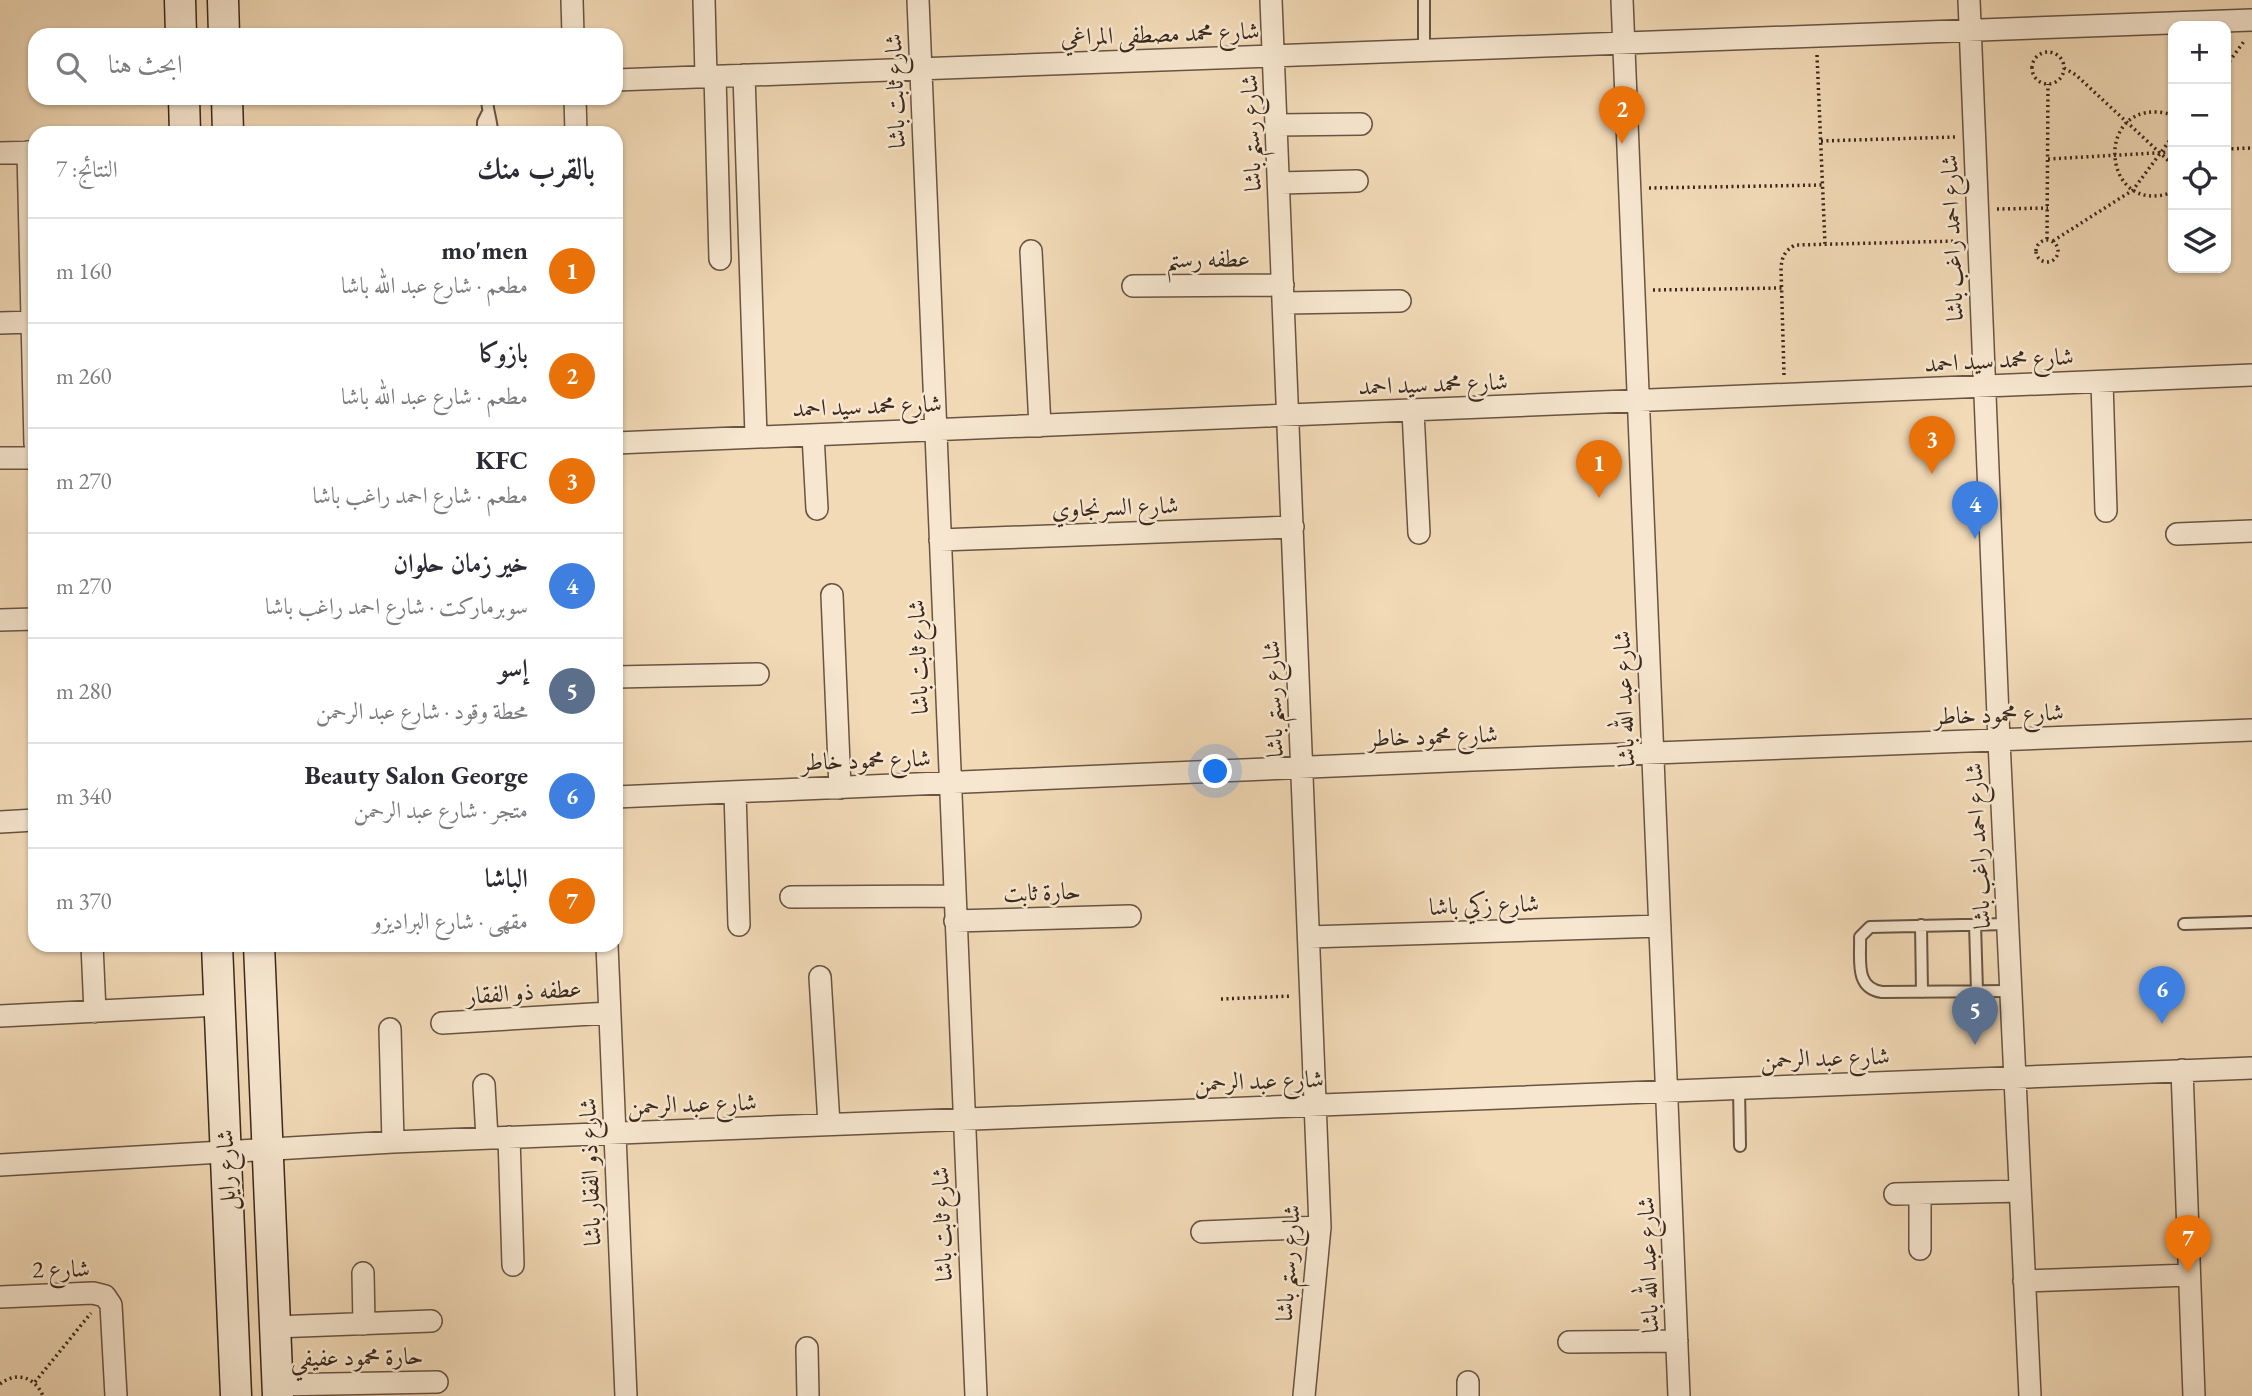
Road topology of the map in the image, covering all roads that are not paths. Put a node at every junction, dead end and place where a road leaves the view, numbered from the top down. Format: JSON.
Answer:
{"nodes":[{"id":1,"x":180,"y":0,"type":"edge"},
{"id":2,"x":223,"y":0,"type":"edge"},
{"id":3,"x":572,"y":0,"type":"edge"},
{"id":4,"x":704,"y":0,"type":"edge"},
{"id":5,"x":918,"y":0,"type":"edge"},
{"id":6,"x":1271,"y":0,"type":"edge"},
{"id":7,"x":1424,"y":0,"type":"edge"},
{"id":8,"x":1622,"y":0,"type":"edge"},
{"id":9,"x":1969,"y":0,"type":"edge"},
{"id":10,"x":2252,"y":20,"type":"edge"},
{"id":11,"x":181,"y":28,"type":"edge"},
{"id":12,"x":224,"y":28,"type":"edge"},
{"id":13,"x":573,"y":28,"type":"edge"},
{"id":14,"x":1970,"y":30,"type":"junction"},
{"id":15,"x":1624,"y":43,"type":"junction"},
{"id":16,"x":1424,"y":50,"type":"junction"},
{"id":17,"x":1274,"y":56,"type":"junction"},
{"id":18,"x":921,"y":69,"type":"junction"},
{"id":19,"x":744,"y":75,"type":"junction"},
{"id":20,"x":710,"y":76,"type":"junction"},
{"id":21,"x":623,"y":80,"type":"edge"},
{"id":22,"x":184,"y":105,"type":"edge"},
{"id":23,"x":227,"y":105,"type":"edge"},
{"id":24,"x":486,"y":105,"type":"edge"},
{"id":25,"x":575,"y":105,"type":"edge"},
{"id":26,"x":487,"y":114,"type":"junction"},
{"id":27,"x":1361,"y":124,"type":"dead end"},
{"id":28,"x":1277,"y":125,"type":"junction"},
{"id":29,"x":185,"y":126,"type":"edge"},
{"id":30,"x":228,"y":126,"type":"edge"},
{"id":31,"x":483,"y":126,"type":"edge"},
{"id":32,"x":491,"y":126,"type":"edge"},
{"id":33,"x":576,"y":126,"type":"edge"},
{"id":34,"x":28,"y":152,"type":"edge"},
{"id":35,"x":0,"y":153,"type":"edge"},
{"id":36,"x":1357,"y":181,"type":"dead end"},
{"id":37,"x":1280,"y":183,"type":"junction"},
{"id":38,"x":1031,"y":251,"type":"dead end"},
{"id":39,"x":720,"y":259,"type":"dead end"},
{"id":40,"x":1133,"y":286,"type":"dead end"},
{"id":41,"x":1284,"y":294,"type":"junction"},
{"id":42,"x":1400,"y":301,"type":"dead end"},
{"id":43,"x":28,"y":322,"type":"edge"},
{"id":44,"x":0,"y":323,"type":"edge"},
{"id":45,"x":2252,"y":375,"type":"edge"},
{"id":46,"x":2102,"y":382,"type":"junction"},
{"id":47,"x":1984,"y":387,"type":"junction"},
{"id":48,"x":1639,"y":402,"type":"junction"},
{"id":49,"x":1413,"y":411,"type":"junction"},
{"id":50,"x":1289,"y":416,"type":"junction"},
{"id":51,"x":1040,"y":426,"type":"junction"},
{"id":52,"x":936,"y":430,"type":"junction"},
{"id":53,"x":813,"y":435,"type":"junction"},
{"id":54,"x":756,"y":436,"type":"junction"},
{"id":55,"x":623,"y":443,"type":"edge"},
{"id":56,"x":0,"y":458,"type":"edge"},
{"id":57,"x":28,"y":458,"type":"edge"},
{"id":58,"x":817,"y":509,"type":"dead end"},
{"id":59,"x":2106,"y":511,"type":"dead end"},
{"id":60,"x":1293,"y":527,"type":"junction"},
{"id":61,"x":2252,"y":531,"type":"edge"},
{"id":62,"x":1419,"y":533,"type":"dead end"},
{"id":63,"x":2177,"y":534,"type":"dead end"},
{"id":64,"x":940,"y":540,"type":"junction"},
{"id":65,"x":832,"y":595,"type":"dead end"},
{"id":66,"x":28,"y":619,"type":"edge"},
{"id":67,"x":0,"y":620,"type":"edge"},
{"id":68,"x":758,"y":674,"type":"dead end"},
{"id":69,"x":623,"y":677,"type":"edge"},
{"id":70,"x":2252,"y":730,"type":"edge"},
{"id":71,"x":1999,"y":741,"type":"junction"},
{"id":72,"x":1653,"y":755,"type":"junction"},
{"id":73,"x":1302,"y":767,"type":"junction"},
{"id":74,"x":950,"y":783,"type":"junction"},
{"id":75,"x":840,"y":788,"type":"junction"},
{"id":76,"x":735,"y":792,"type":"junction"},
{"id":77,"x":623,"y":797,"type":"edge"},
{"id":78,"x":28,"y":820,"type":"edge"},
{"id":79,"x":0,"y":822,"type":"edge"},
{"id":80,"x":954,"y":896,"type":"junction"},
{"id":81,"x":791,"y":897,"type":"dead end"},
{"id":82,"x":1130,"y":916,"type":"dead end"},
{"id":83,"x":956,"y":921,"type":"junction"},
{"id":84,"x":2252,"y":922,"type":"edge"},
{"id":85,"x":1975,"y":924,"type":"junction"},
{"id":86,"x":2008,"y":924,"type":"junction"},
{"id":87,"x":2184,"y":924,"type":"dead end"},
{"id":88,"x":739,"y":925,"type":"dead end"},
{"id":89,"x":1921,"y":925,"type":"junction"},
{"id":90,"x":1660,"y":926,"type":"junction"},
{"id":91,"x":1309,"y":937,"type":"junction"},
{"id":92,"x":92,"y":952,"type":"edge"},
{"id":93,"x":216,"y":952,"type":"edge"},
{"id":94,"x":259,"y":952,"type":"edge"},
{"id":95,"x":607,"y":952,"type":"edge"},
{"id":96,"x":820,"y":977,"type":"dead end"},
{"id":97,"x":1977,"y":991,"type":"junction"},
{"id":98,"x":2011,"y":991,"type":"junction"},
{"id":99,"x":1922,"y":992,"type":"junction"},
{"id":100,"x":219,"y":1005,"type":"junction"},
{"id":101,"x":95,"y":1012,"type":"junction"},
{"id":102,"x":609,"y":1013,"type":"junction"},
{"id":103,"x":0,"y":1016,"type":"edge"},
{"id":104,"x":442,"y":1023,"type":"dead end"},
{"id":105,"x":390,"y":1029,"type":"dead end"},
{"id":106,"x":2252,"y":1068,"type":"edge"},
{"id":107,"x":2182,"y":1070,"type":"junction"},
{"id":108,"x":2015,"y":1077,"type":"junction"},
{"id":109,"x":484,"y":1085,"type":"dead end"},
{"id":110,"x":1739,"y":1088,"type":"junction"},
{"id":111,"x":1667,"y":1091,"type":"junction"},
{"id":112,"x":1316,"y":1105,"type":"junction"},
{"id":113,"x":964,"y":1119,"type":"junction"},
{"id":114,"x":829,"y":1124,"type":"junction"},
{"id":115,"x":615,"y":1133,"type":"junction"},
{"id":116,"x":509,"y":1137,"type":"junction"},
{"id":117,"x":487,"y":1138,"type":"junction"},
{"id":118,"x":393,"y":1142,"type":"junction"},
{"id":119,"x":1740,"y":1146,"type":"dead end"},
{"id":120,"x":268,"y":1164,"type":"junction"},
{"id":121,"x":0,"y":1165,"type":"edge"},
{"id":122,"x":226,"y":1166,"type":"junction"},
{"id":123,"x":2020,"y":1191,"type":"junction"},
{"id":124,"x":1895,"y":1194,"type":"dead end"},
{"id":125,"x":1920,"y":1194,"type":"junction"},
{"id":126,"x":1320,"y":1227,"type":"junction"},
{"id":127,"x":1202,"y":1232,"type":"dead end"},
{"id":128,"x":1920,"y":1249,"type":"dead end"},
{"id":129,"x":513,"y":1265,"type":"dead end"},
{"id":130,"x":363,"y":1273,"type":"dead end"},
{"id":131,"x":2189,"y":1275,"type":"junction"},
{"id":132,"x":2024,"y":1281,"type":"junction"},
{"id":133,"x":0,"y":1297,"type":"edge"},
{"id":134,"x":431,"y":1321,"type":"dead end"},
{"id":135,"x":364,"y":1324,"type":"junction"},
{"id":136,"x":275,"y":1327,"type":"junction"},
{"id":137,"x":1677,"y":1341,"type":"junction"},
{"id":138,"x":1569,"y":1342,"type":"dead end"},
{"id":139,"x":807,"y":1348,"type":"dead end"},
{"id":140,"x":438,"y":1382,"type":"dead end"},
{"id":141,"x":277,"y":1391,"type":"edge"},
{"id":142,"x":116,"y":1396,"type":"edge"},
{"id":143,"x":236,"y":1396,"type":"edge"},
{"id":144,"x":626,"y":1396,"type":"edge"},
{"id":145,"x":808,"y":1396,"type":"edge"},
{"id":146,"x":976,"y":1396,"type":"edge"},
{"id":147,"x":1304,"y":1396,"type":"edge"},
{"id":148,"x":1679,"y":1396,"type":"edge"},
{"id":149,"x":2030,"y":1396,"type":"edge"},
{"id":150,"x":2194,"y":1396,"type":"edge"}],
"edges":[{"from":1,"to":11,"type":"street"},
{"from":2,"to":12,"type":"street"},
{"from":3,"to":13,"type":"street"},
{"from":4,"to":20,"type":"street"},
{"from":5,"to":18,"type":"street","name":"شارع ثابت باشا"},
{"from":6,"to":17,"type":"street","name":"شارع رستم باشا"},
{"from":7,"to":16,"type":"lane"},
{"from":8,"to":15,"type":"street","name":"شارع عبد الله باشا"},
{"from":9,"to":14,"type":"street","name":"شارع احمد راغب باشا"},
{"from":10,"to":14,"type":"street","name":"شارع محمد مصطفى المراغي"},
{"from":14,"to":15,"type":"street","name":"شارع محمد مصطفى المراغي"},
{"from":14,"to":47,"type":"street","name":"شارع احمد راغب باشا"},
{"from":15,"to":16,"type":"street","name":"شارع محمد مصطفى المراغي"},
{"from":15,"to":48,"type":"street","name":"شارع عبد الله باشا"},
{"from":16,"to":17,"type":"street","name":"شارع محمد مصطفى المراغي"},
{"from":17,"to":18,"type":"street","name":"شارع محمد مصطفى المراغي"},
{"from":17,"to":28,"type":"street","name":"شارع رستم باشا"},
{"from":18,"to":19,"type":"street","name":"شارع محمد مصطفى المراغي"},
{"from":18,"to":52,"type":"street","name":"شارع ثابت باشا"},
{"from":19,"to":20,"type":"street","name":"شارع محمد مصطفى المراغي"},
{"from":19,"to":54,"type":"street"},
{"from":20,"to":21,"type":"street","name":"شارع محمد مصطفى المراغي"},
{"from":20,"to":39,"type":"street"},
{"from":22,"to":29,"type":"street"},
{"from":23,"to":30,"type":"street"},
{"from":24,"to":26,"type":"lane"},
{"from":25,"to":33,"type":"street"},
{"from":26,"to":31,"type":"lane"},
{"from":26,"to":32,"type":"lane"},
{"from":27,"to":28,"type":"street"},
{"from":28,"to":37,"type":"street","name":"شارع رستم باشا"},
{"from":34,"to":35,"type":"street"},
{"from":36,"to":37,"type":"street"},
{"from":37,"to":41,"type":"street","name":"شارع رستم باشا"},
{"from":38,"to":51,"type":"street"},
{"from":40,"to":41,"type":"street","name":"عطفه رستم"},
{"from":41,"to":42,"type":"street","name":"عطفه رستم"},
{"from":41,"to":50,"type":"street","name":"شارع رستم باشا"},
{"from":43,"to":44,"type":"street"},
{"from":45,"to":46,"type":"street","name":"شارع محمد سيد احمد"},
{"from":46,"to":47,"type":"street","name":"شارع محمد سيد احمد"},
{"from":46,"to":59,"type":"street"},
{"from":47,"to":48,"type":"street","name":"شارع محمد سيد احمد"},
{"from":47,"to":71,"type":"street","name":"شارع احمد راغب باشا"},
{"from":48,"to":49,"type":"street","name":"شارع محمد سيد احمد"},
{"from":48,"to":72,"type":"street","name":"شارع عبد الله باشا"},
{"from":49,"to":50,"type":"street","name":"شارع محمد سيد احمد"},
{"from":49,"to":62,"type":"street"},
{"from":50,"to":51,"type":"street","name":"شارع محمد سيد احمد"},
{"from":50,"to":60,"type":"street","name":"شارع رستم باشا"},
{"from":51,"to":52,"type":"street","name":"شارع محمد سيد احمد"},
{"from":52,"to":53,"type":"street","name":"شارع محمد سيد احمد"},
{"from":52,"to":64,"type":"street","name":"شارع ثابت باشا"},
{"from":53,"to":54,"type":"street","name":"شارع محمد سيد احمد"},
{"from":53,"to":58,"type":"street"},
{"from":54,"to":55,"type":"street","name":"شارع محمد سيد احمد"},
{"from":56,"to":57,"type":"street"},
{"from":60,"to":64,"type":"street","name":"شارع السرنجاوي"},
{"from":60,"to":73,"type":"street","name":"شارع رستم باشا"},
{"from":61,"to":63,"type":"street"},
{"from":64,"to":74,"type":"street","name":"شارع ثابت باشا"},
{"from":65,"to":75,"type":"street"},
{"from":66,"to":67,"type":"street"},
{"from":68,"to":69,"type":"street"},
{"from":70,"to":71,"type":"street","name":"شارع محمود خاطر"},
{"from":71,"to":72,"type":"street","name":"شارع محمود خاطر"},
{"from":71,"to":86,"type":"street","name":"شارع احمد راغب باشا"},
{"from":72,"to":73,"type":"street","name":"شارع محمود خاطر"},
{"from":72,"to":90,"type":"street","name":"شارع عبد الله باشا"},
{"from":73,"to":74,"type":"street","name":"شارع محمود خاطر"},
{"from":73,"to":91,"type":"street","name":"شارع رستم باشا"},
{"from":74,"to":75,"type":"street","name":"شارع محمود خاطر"},
{"from":74,"to":80,"type":"street","name":"شارع ثابت باشا"},
{"from":75,"to":76,"type":"street","name":"شارع محمود خاطر"},
{"from":76,"to":77,"type":"street","name":"شارع محمود خاطر"},
{"from":76,"to":88,"type":"street"},
{"from":78,"to":79,"type":"street"},
{"from":80,"to":81,"type":"street"},
{"from":80,"to":83,"type":"street","name":"شارع ثابت باشا"},
{"from":82,"to":83,"type":"street","name":"حارة ثابت"},
{"from":83,"to":113,"type":"street","name":"شارع ثابت باشا"},
{"from":84,"to":87,"type":"lane"},
{"from":85,"to":86,"type":"lane"},
{"from":85,"to":89,"type":"lane"},
{"from":85,"to":97,"type":"lane"},
{"from":86,"to":98,"type":"street","name":"شارع احمد راغب باشا"},
{"from":89,"to":99,"type":"lane"},
{"from":89,"to":99,"type":"lane"},
{"from":90,"to":91,"type":"street","name":"شارع زكي باشا"},
{"from":90,"to":111,"type":"street","name":"شارع عبد الله باشا"},
{"from":91,"to":112,"type":"street","name":"شارع رستم باشا"},
{"from":92,"to":101,"type":"street"},
{"from":93,"to":100,"type":"street","name":"شارع رايل"},
{"from":94,"to":120,"type":"street","name":"شارع رايل"},
{"from":95,"to":102,"type":"street","name":"شارع ذو الفقار باشا"},
{"from":96,"to":114,"type":"street"},
{"from":97,"to":98,"type":"lane"},
{"from":97,"to":99,"type":"lane"},
{"from":98,"to":108,"type":"street","name":"شارع احمد راغب باشا"},
{"from":100,"to":101,"type":"street"},
{"from":100,"to":122,"type":"street","name":"شارع رايل"},
{"from":101,"to":103,"type":"street"},
{"from":102,"to":104,"type":"street","name":"عطفه ذو الفقار"},
{"from":102,"to":115,"type":"street","name":"شارع ذو الفقار باشا"},
{"from":105,"to":118,"type":"street"},
{"from":106,"to":107,"type":"street","name":"شارع عبد الرحمن"},
{"from":107,"to":108,"type":"street","name":"شارع عبد الرحمن"},
{"from":107,"to":131,"type":"street"},
{"from":108,"to":110,"type":"street","name":"شارع عبد الرحمن"},
{"from":108,"to":123,"type":"street","name":"شارع احمد راغب باشا"},
{"from":109,"to":117,"type":"street"},
{"from":110,"to":111,"type":"street","name":"شارع عبد الرحمن"},
{"from":110,"to":119,"type":"lane"},
{"from":111,"to":112,"type":"street","name":"شارع عبد الرحمن"},
{"from":111,"to":137,"type":"street","name":"شارع عبد الله باشا"},
{"from":112,"to":113,"type":"street","name":"شارع عبد الرحمن"},
{"from":112,"to":126,"type":"street","name":"شارع رستم باشا"},
{"from":113,"to":114,"type":"street","name":"شارع عبد الرحمن"},
{"from":113,"to":146,"type":"street","name":"شارع ثابت باشا"},
{"from":114,"to":115,"type":"street","name":"شارع عبد الرحمن"},
{"from":115,"to":116,"type":"street","name":"شارع عبد الرحمن"},
{"from":115,"to":144,"type":"street","name":"شارع ذو الفقار باشا"},
{"from":116,"to":117,"type":"street","name":"شارع عبد الرحمن"},
{"from":116,"to":129,"type":"street"},
{"from":117,"to":118,"type":"street","name":"شارع عبد الرحمن"},
{"from":118,"to":120,"type":"street","name":"شارع عبد الرحمن"},
{"from":120,"to":122,"type":"street"},
{"from":120,"to":136,"type":"street","name":"شارع رايل"},
{"from":121,"to":122,"type":"street"},
{"from":122,"to":143,"type":"street","name":"شارع رايل"},
{"from":123,"to":125,"type":"street"},
{"from":123,"to":132,"type":"street","name":"شارع احمد راغب باشا"},
{"from":124,"to":125,"type":"street"},
{"from":125,"to":128,"type":"street"},
{"from":126,"to":127,"type":"street"},
{"from":126,"to":147,"type":"street","name":"شارع رستم باشا"},
{"from":130,"to":135,"type":"street"},
{"from":131,"to":132,"type":"street"},
{"from":131,"to":150,"type":"street"},
{"from":132,"to":149,"type":"street","name":"شارع احمد راغب باشا"},
{"from":133,"to":142,"type":"street","name":"شارع 2"},
{"from":134,"to":135,"type":"street"},
{"from":135,"to":136,"type":"street"},
{"from":136,"to":141,"type":"street","name":"شارع رايل"},
{"from":137,"to":138,"type":"street"},
{"from":137,"to":148,"type":"street","name":"شارع عبد الله باشا"},
{"from":139,"to":145,"type":"street"},
{"from":140,"to":141,"type":"street","name":"حارة محمود عفيفي"}]}
